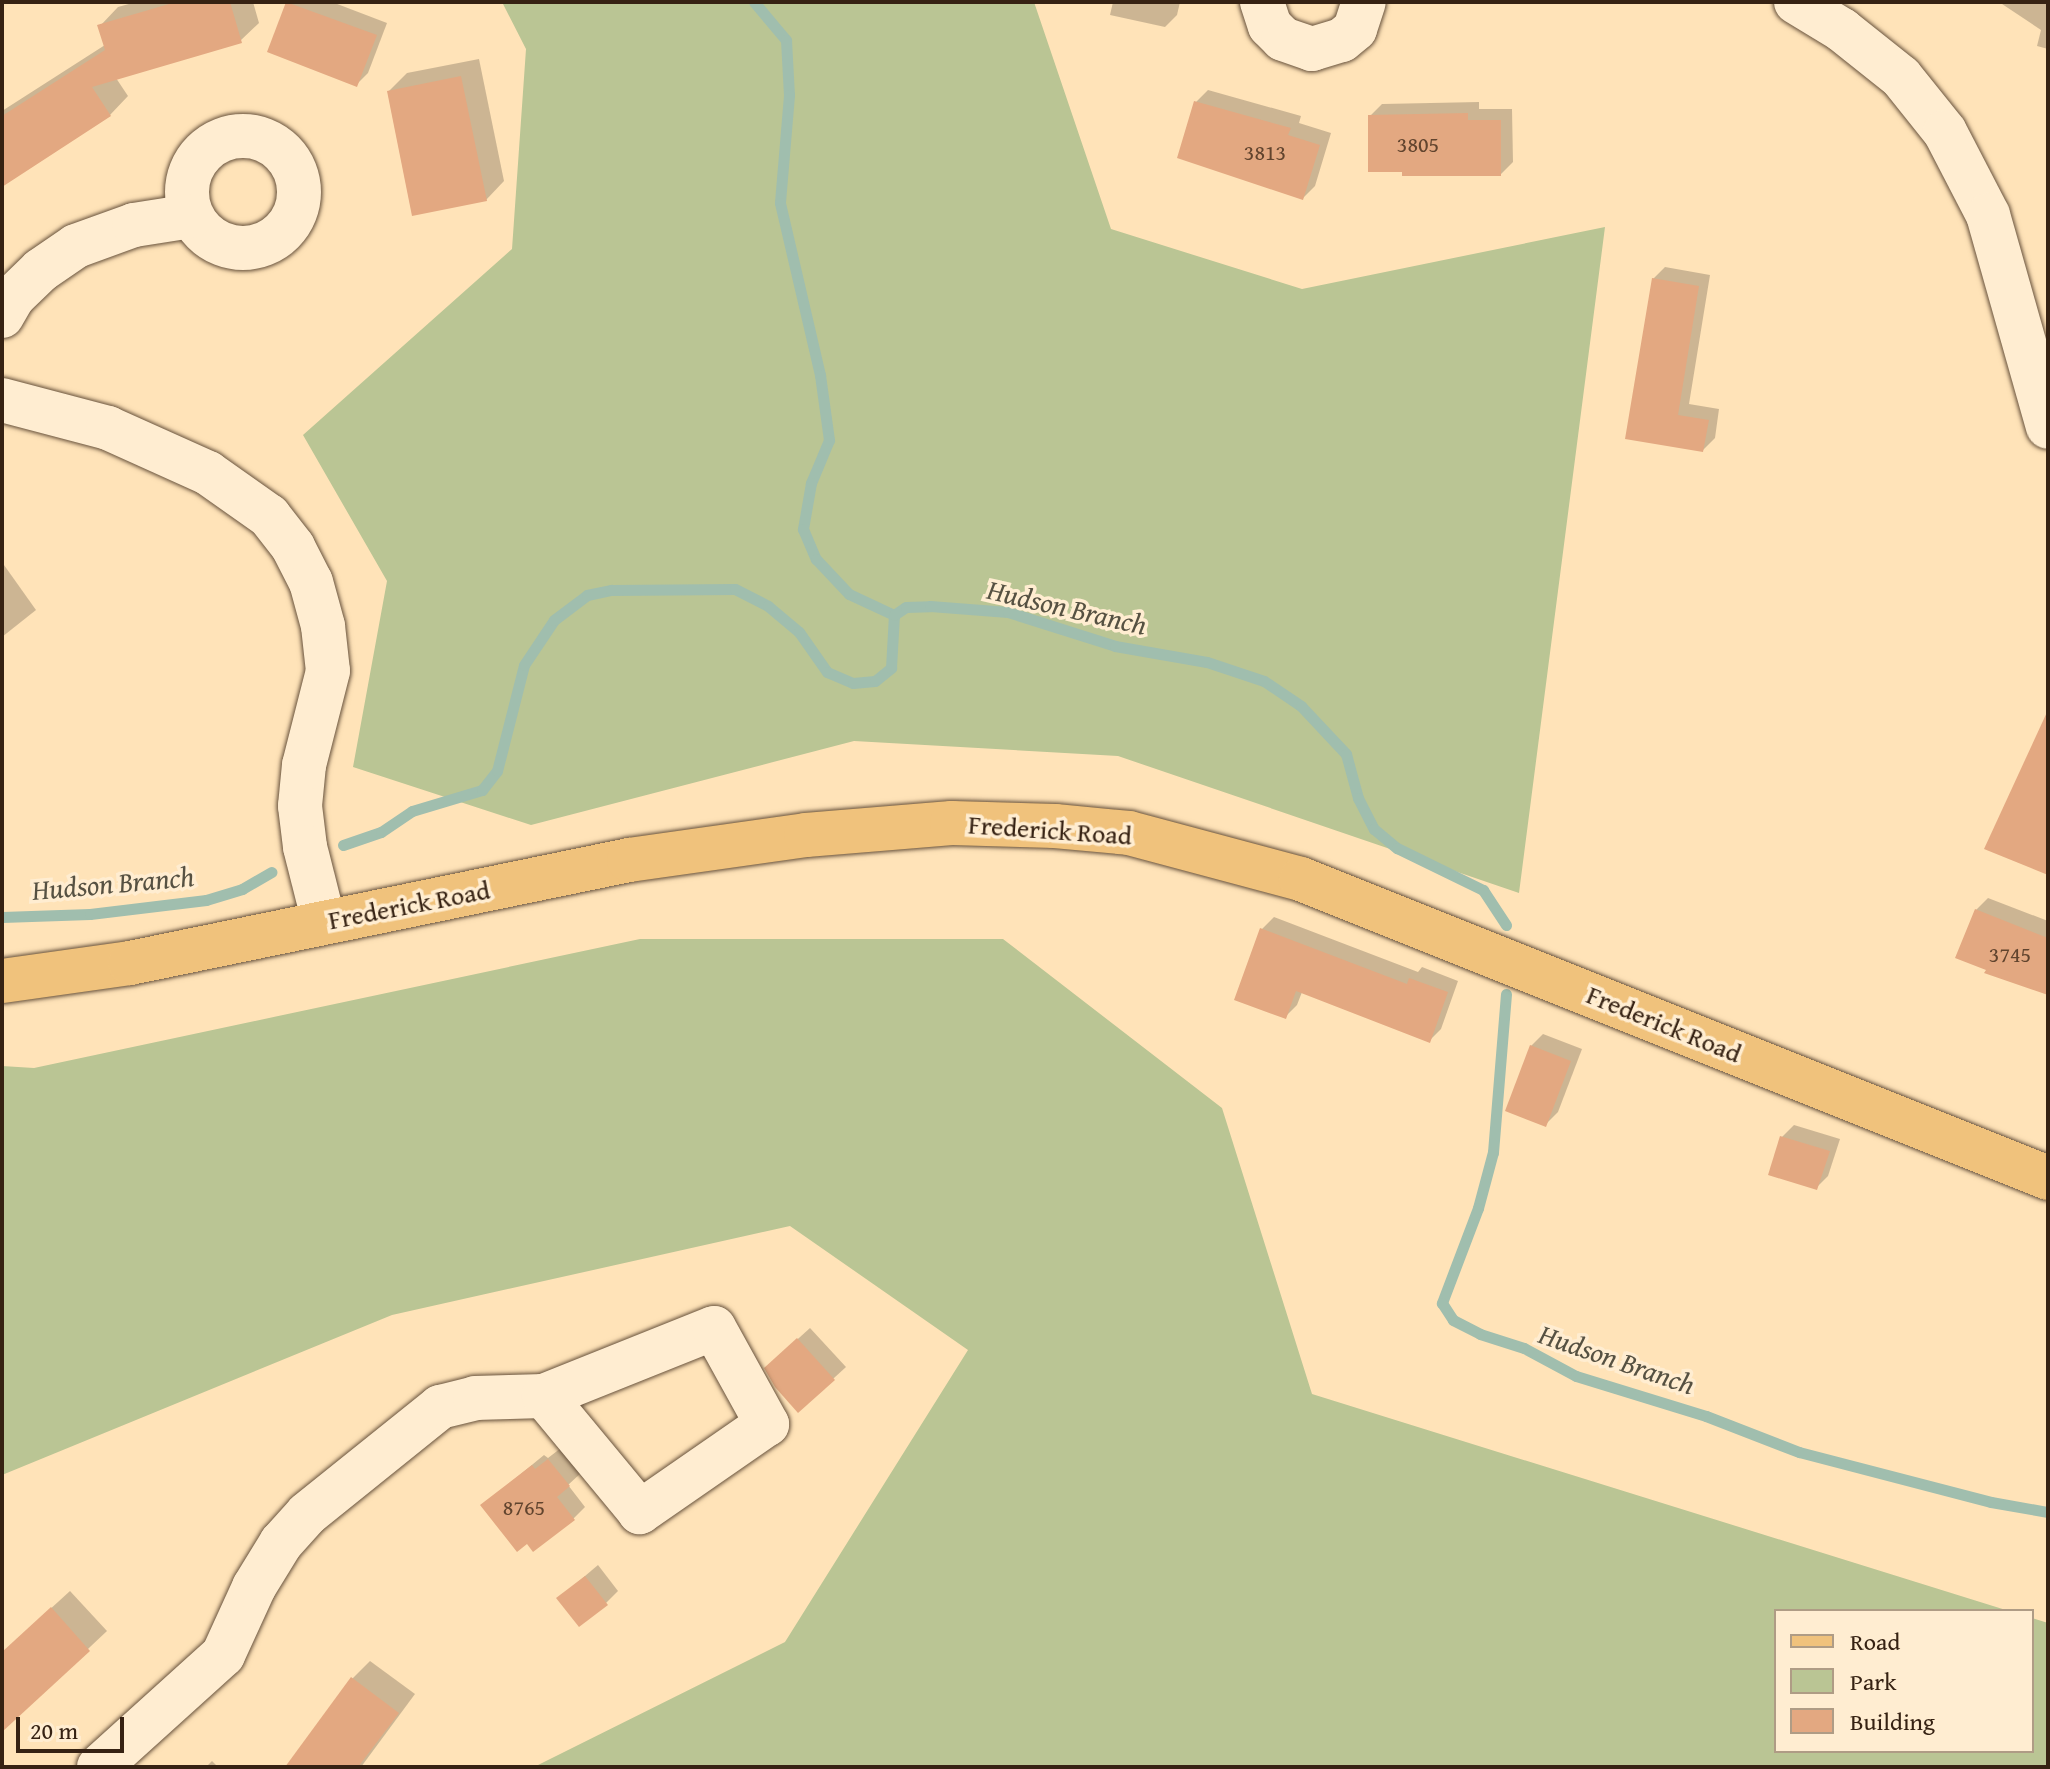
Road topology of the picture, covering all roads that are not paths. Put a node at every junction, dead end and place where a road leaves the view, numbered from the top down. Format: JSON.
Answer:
{"nodes":[{"id":1,"x":1262,"y":2,"type":"edge"},
{"id":2,"x":1364,"y":2,"type":"edge"},
{"id":3,"x":1796,"y":2,"type":"edge"},
{"id":4,"x":191,"y":216,"type":"dead end"},
{"id":5,"x":2,"y":316,"type":"edge"},
{"id":6,"x":2,"y":400,"type":"edge"},
{"id":7,"x":2048,"y":427,"type":"edge"},
{"id":8,"x":324,"y":922,"type":"junction"},
{"id":9,"x":2,"y":981,"type":"edge"},
{"id":10,"x":2048,"y":1178,"type":"edge"},
{"id":11,"x":544,"y":1396,"type":"junction"},
{"id":12,"x":99,"y":1767,"type":"edge"}],
"edges":[{"from":1,"to":2,"type":"street"},
{"from":3,"to":7,"type":"street"},
{"from":4,"to":5,"type":"street"},
{"from":6,"to":8,"type":"street"},
{"from":8,"to":9,"type":"main road","name":"Frederick Road"},
{"from":8,"to":10,"type":"main road","name":"Frederick Road"},
{"from":11,"to":11,"type":"street"},
{"from":11,"to":12,"type":"street"}]}
